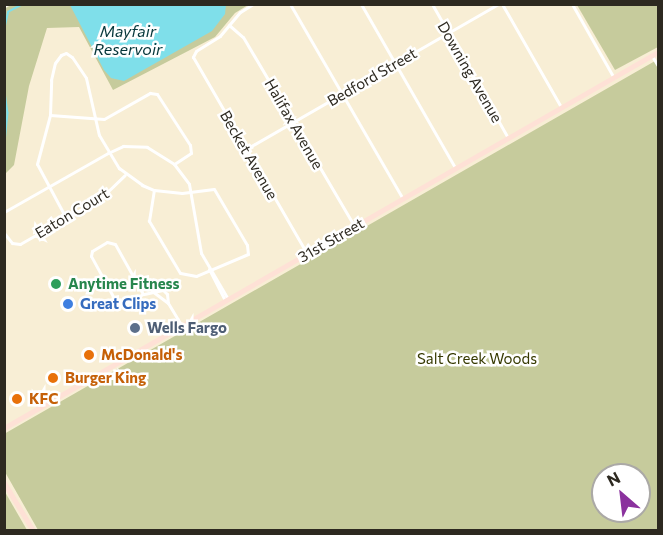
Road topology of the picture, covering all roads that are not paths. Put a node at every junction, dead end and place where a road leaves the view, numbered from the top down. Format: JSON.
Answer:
{"nodes":[{"id":1,"x":253,"y":4,"type":"edge"},
{"id":2,"x":290,"y":4,"type":"edge"},
{"id":3,"x":361,"y":4,"type":"edge"},
{"id":4,"x":432,"y":4,"type":"edge"},
{"id":5,"x":500,"y":4,"type":"edge"},
{"id":6,"x":572,"y":4,"type":"edge"},
{"id":7,"x":229,"y":25,"type":"junction"},
{"id":8,"x":448,"y":33,"type":"junction"},
{"id":9,"x":658,"y":52,"type":"edge"},
{"id":10,"x":652,"y":56,"type":"junction"},
{"id":11,"x":395,"y":63,"type":"junction"},
{"id":12,"x":658,"y":66,"type":"edge"},
{"id":13,"x":614,"y":78,"type":"junction"},
{"id":14,"x":342,"y":94,"type":"junction"},
{"id":15,"x":561,"y":108,"type":"junction"},
{"id":16,"x":50,"y":115,"type":"junction"},
{"id":17,"x":95,"y":119,"type":"junction"},
{"id":18,"x":292,"y":122,"type":"junction"},
{"id":19,"x":508,"y":139,"type":"junction"},
{"id":20,"x":246,"y":149,"type":"junction"},
{"id":21,"x":108,"y":153,"type":"junction"},
{"id":22,"x":174,"y":164,"type":"junction"},
{"id":23,"x":456,"y":169,"type":"junction"},
{"id":24,"x":126,"y":174,"type":"junction"},
{"id":25,"x":49,"y":187,"type":"junction"},
{"id":26,"x":154,"y":190,"type":"junction"},
{"id":27,"x":191,"y":191,"type":"junction"},
{"id":28,"x":404,"y":199,"type":"junction"},
{"id":29,"x":4,"y":212,"type":"edge"},
{"id":30,"x":66,"y":218,"type":"junction"},
{"id":31,"x":355,"y":227,"type":"junction"},
{"id":32,"x":4,"y":233,"type":"edge"},
{"id":33,"x":307,"y":254,"type":"junction"},
{"id":34,"x":209,"y":270,"type":"junction"},
{"id":35,"x":143,"y":294,"type":"junction"},
{"id":36,"x":227,"y":300,"type":"junction"},
{"id":37,"x":181,"y":326,"type":"junction"},
{"id":38,"x":4,"y":428,"type":"edge"},
{"id":39,"x":4,"y":482,"type":"edge"},
{"id":40,"x":33,"y":531,"type":"edge"}],
"edges":[{"from":1,"to":7,"type":"street"},
{"from":2,"to":14,"type":"street"},
{"from":3,"to":11,"type":"street"},
{"from":4,"to":8,"type":"street","name":"Downing Avenue"},
{"from":5,"to":8,"type":"street","name":"Bedford Street"},
{"from":5,"to":15,"type":"street"},
{"from":6,"to":13,"type":"street"},
{"from":7,"to":18,"type":"street","name":"Halifax Avenue"},
{"from":7,"to":20,"type":"street","name":"Becket Avenue"},
{"from":8,"to":11,"type":"street","name":"Bedford Street"},
{"from":8,"to":19,"type":"street","name":"Downing Avenue"},
{"from":9,"to":10,"type":"main road","name":"31st Street"},
{"from":10,"to":12,"type":"street"},
{"from":10,"to":13,"type":"main road","name":"31st Street"},
{"from":11,"to":14,"type":"street","name":"Bedford Street"},
{"from":11,"to":23,"type":"street"},
{"from":13,"to":15,"type":"main road","name":"31st Street"},
{"from":14,"to":18,"type":"street","name":"Bedford Street"},
{"from":14,"to":28,"type":"street"},
{"from":15,"to":19,"type":"main road","name":"31st Street"},
{"from":16,"to":17,"type":"street"},
{"from":16,"to":17,"type":"street"},
{"from":16,"to":25,"type":"street"},
{"from":17,"to":21,"type":"street"},
{"from":17,"to":22,"type":"street"},
{"from":18,"to":20,"type":"street","name":"Bedford Street"},
{"from":18,"to":31,"type":"street","name":"Halifax Avenue"},
{"from":19,"to":23,"type":"main road","name":"31st Street"},
{"from":20,"to":33,"type":"street","name":"Becket Avenue"},
{"from":21,"to":22,"type":"street"},
{"from":21,"to":24,"type":"street"},
{"from":21,"to":25,"type":"street"},
{"from":22,"to":27,"type":"street"},
{"from":23,"to":28,"type":"main road","name":"31st Street"},
{"from":24,"to":26,"type":"street"},
{"from":24,"to":30,"type":"street","name":"Eaton Court"},
{"from":25,"to":29,"type":"street"},
{"from":25,"to":30,"type":"street"},
{"from":26,"to":27,"type":"street"},
{"from":26,"to":34,"type":"street"},
{"from":27,"to":34,"type":"street"},
{"from":27,"to":34,"type":"street"},
{"from":28,"to":31,"type":"main road","name":"31st Street"},
{"from":30,"to":32,"type":"street","name":"Eaton Court"},
{"from":31,"to":33,"type":"main road","name":"31st Street"},
{"from":33,"to":36,"type":"main road","name":"31st Street"},
{"from":34,"to":36,"type":"street"},
{"from":35,"to":35,"type":"street"},
{"from":35,"to":37,"type":"street"},
{"from":36,"to":37,"type":"main road","name":"31st Street"},
{"from":37,"to":38,"type":"main road","name":"31st Street"},
{"from":39,"to":40,"type":"main road"}]}
